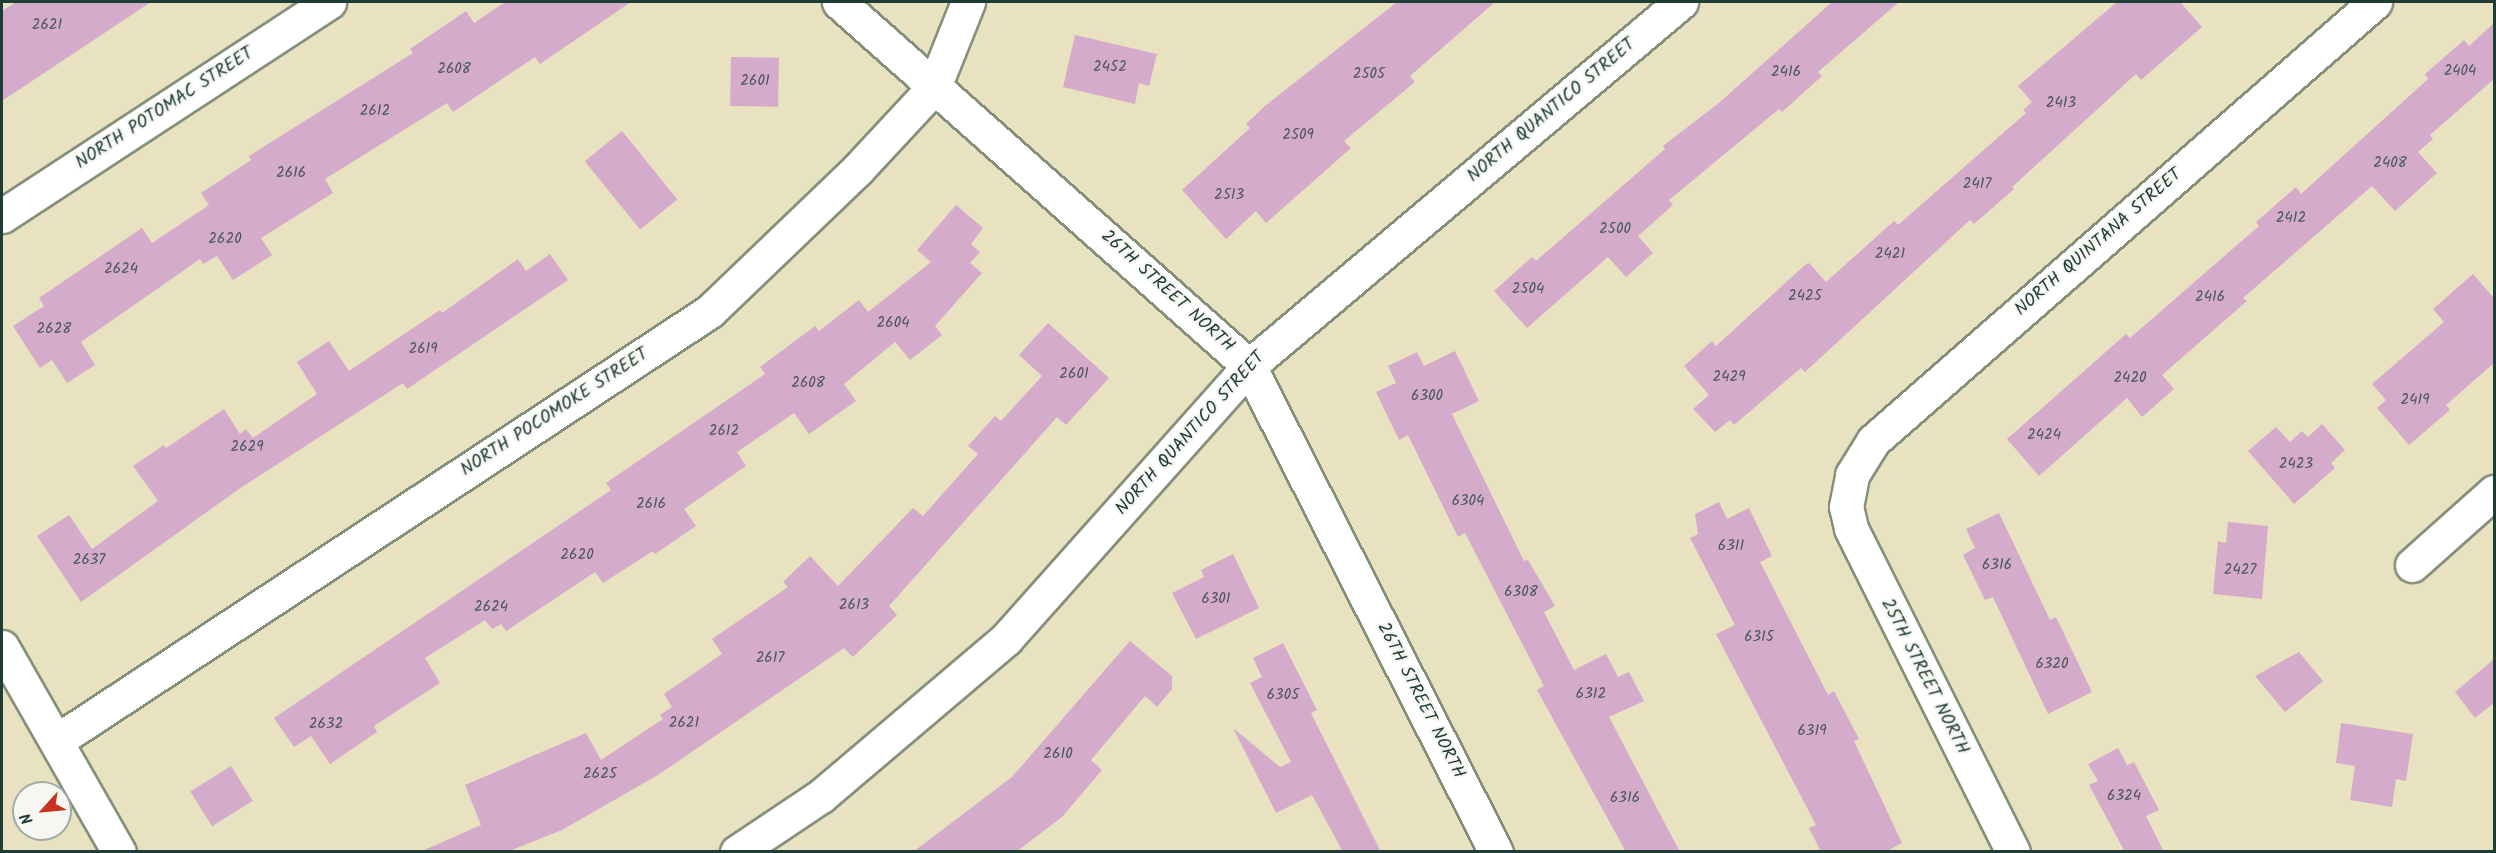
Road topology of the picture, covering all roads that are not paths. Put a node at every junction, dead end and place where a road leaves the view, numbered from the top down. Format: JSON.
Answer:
{"nodes":[{"id":1,"x":329,"y":2,"type":"edge"},
{"id":2,"x":839,"y":2,"type":"edge"},
{"id":3,"x":968,"y":2,"type":"edge"},
{"id":4,"x":1682,"y":2,"type":"edge"},
{"id":5,"x":2375,"y":2,"type":"edge"},
{"id":6,"x":934,"y":87,"type":"junction"},
{"id":7,"x":2,"y":216,"type":"edge"},
{"id":8,"x":1249,"y":366,"type":"junction"},
{"id":9,"x":2494,"y":492,"type":"edge"},
{"id":10,"x":1846,"y":499,"type":"joint"},
{"id":11,"x":2412,"y":565,"type":"dead end"},
{"id":12,"x":2,"y":647,"type":"edge"},
{"id":13,"x":58,"y":740,"type":"junction"},
{"id":14,"x":119,"y":852,"type":"edge"},
{"id":15,"x":737,"y":852,"type":"edge"},
{"id":16,"x":1496,"y":852,"type":"edge"},
{"id":17,"x":2013,"y":852,"type":"edge"}],
"edges":[{"from":1,"to":7,"type":"street","name":"NORTH POTOMAC STREET"},
{"from":2,"to":6,"type":"street","name":"26TH STREET NORTH"},
{"from":3,"to":6,"type":"street","name":"NORTH POCOMOKE STREET"},
{"from":4,"to":8,"type":"street","name":"NORTH QUANTICO STREET"},
{"from":5,"to":10,"type":"street","name":"NORTH QUINTANA STREET"},
{"from":6,"to":8,"type":"street","name":"26TH STREET NORTH"},
{"from":6,"to":13,"type":"street","name":"NORTH POCOMOKE STREET"},
{"from":8,"to":15,"type":"street","name":"NORTH QUANTICO STREET"},
{"from":8,"to":16,"type":"street","name":"26TH STREET NORTH"},
{"from":9,"to":11,"type":"street"},
{"from":10,"to":17,"type":"street","name":"25TH STREET NORTH"},
{"from":12,"to":13,"type":"street"},
{"from":13,"to":14,"type":"street"}]}
